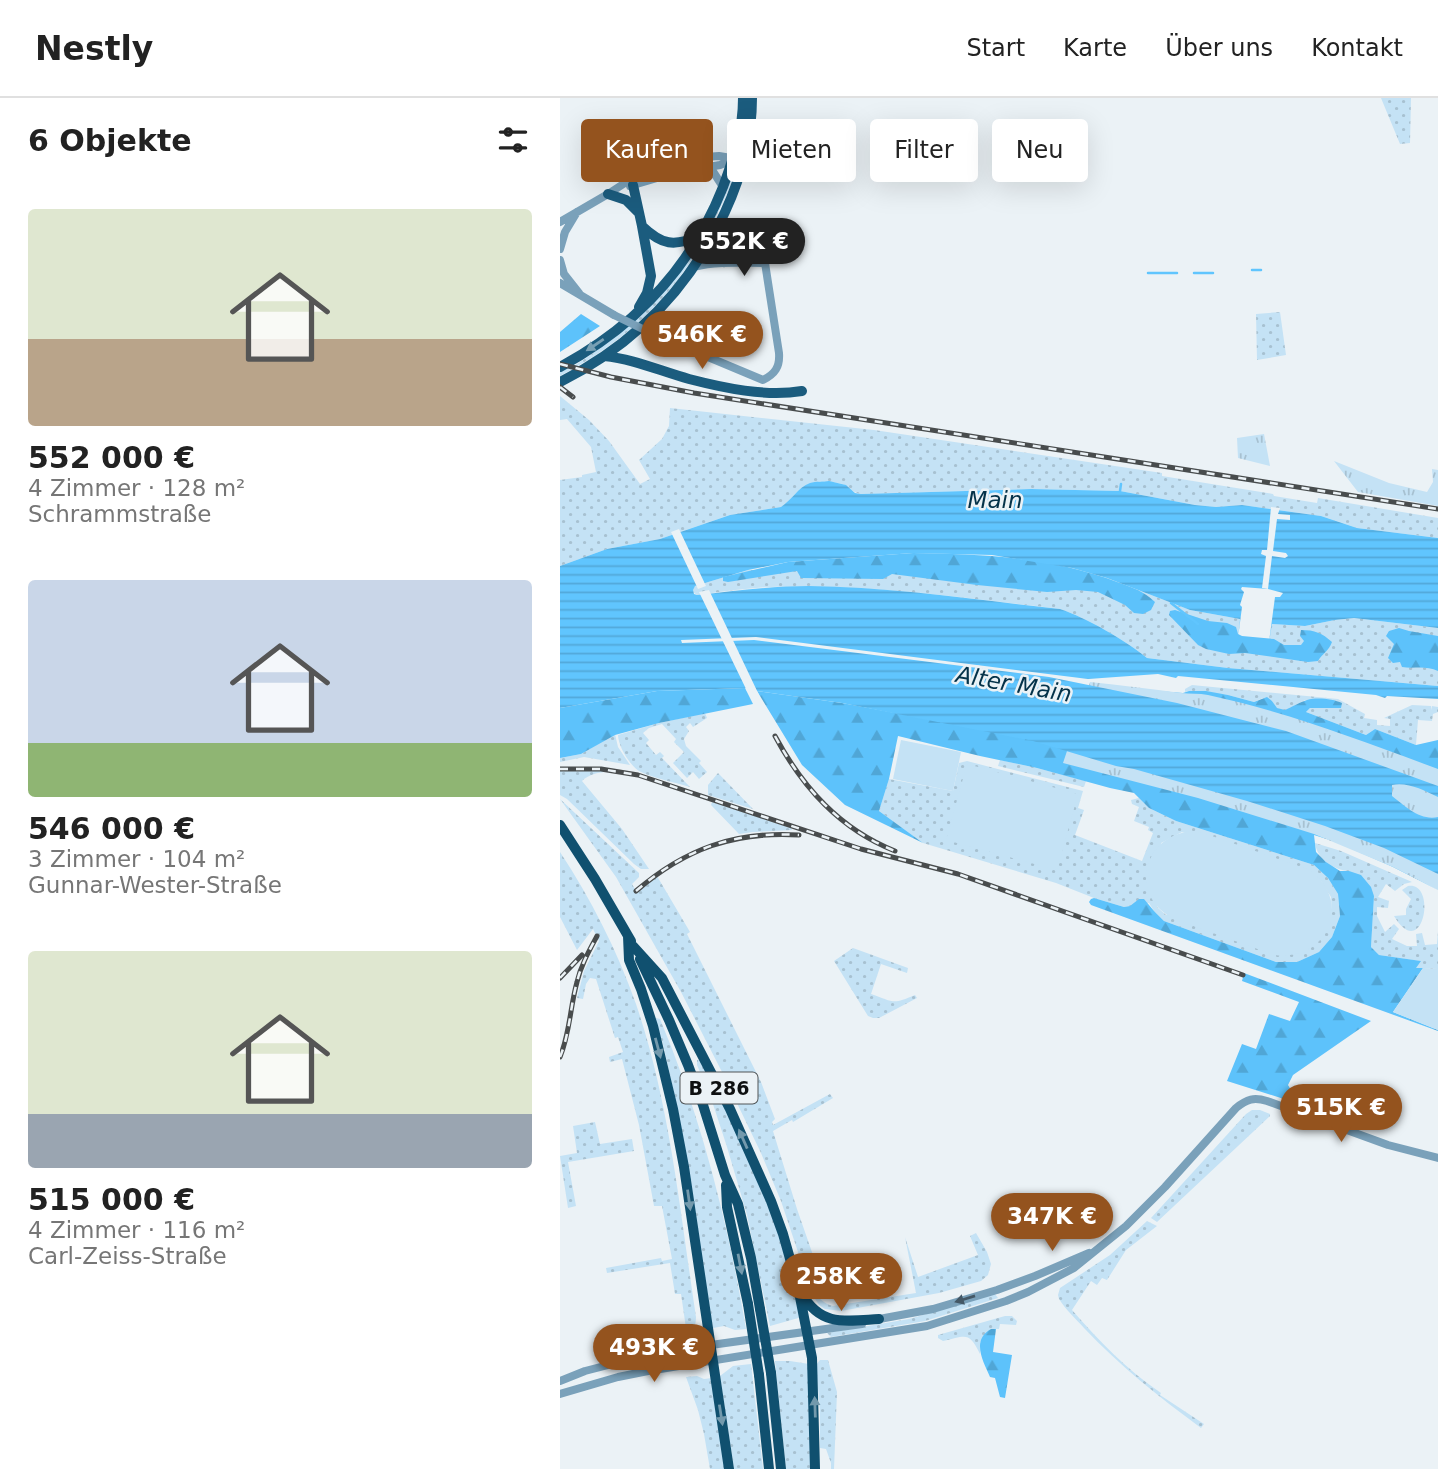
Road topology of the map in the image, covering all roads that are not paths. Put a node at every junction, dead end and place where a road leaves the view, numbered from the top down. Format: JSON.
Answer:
{"nodes":[{"id":1,"x":743,"y":98,"type":"edge"},
{"id":2,"x":752,"y":98,"type":"edge"},
{"id":3,"x":742,"y":119,"type":"edge"},
{"id":4,"x":751,"y":119,"type":"edge"},
{"id":5,"x":727,"y":157,"type":"edge"},
{"id":6,"x":713,"y":173,"type":"edge"},
{"id":7,"x":727,"y":180,"type":"edge"},
{"id":8,"x":645,"y":182,"type":"edge"},
{"id":9,"x":734,"y":182,"type":"edge"},
{"id":10,"x":632,"y":186,"type":"junction"},
{"id":11,"x":620,"y":187,"type":"junction"},
{"id":12,"x":723,"y":187,"type":"junction"},
{"id":13,"x":608,"y":194,"type":"junction"},
{"id":14,"x":577,"y":212,"type":"junction"},
{"id":15,"x":638,"y":213,"type":"junction"},
{"id":16,"x":560,"y":222,"type":"edge"},
{"id":17,"x":642,"y":226,"type":"junction"},
{"id":18,"x":700,"y":236,"type":"junction"},
{"id":19,"x":709,"y":244,"type":"junction"},
{"id":20,"x":560,"y":249,"type":"edge"},
{"id":21,"x":560,"y":260,"type":"edge"},
{"id":22,"x":724,"y":263,"type":"junction"},
{"id":23,"x":694,"y":267,"type":"junction"},
{"id":24,"x":560,"y":283,"type":"edge"},
{"id":25,"x":580,"y":295,"type":"junction"},
{"id":26,"x":629,"y":320,"type":"junction"},
{"id":27,"x":604,"y":356,"type":"junction"},
{"id":28,"x":560,"y":367,"type":"edge"},
{"id":29,"x":560,"y":382,"type":"edge"},
{"id":30,"x":802,"y":391,"type":"dead end"},
{"id":31,"x":560,"y":825,"type":"edge"},
{"id":32,"x":631,"y":941,"type":"junction"},
{"id":33,"x":1438,"y":1158,"type":"edge"},
{"id":34,"x":725,"y":1175,"type":"junction"},
{"id":35,"x":1095,"y":1251,"type":"junction"},
{"id":36,"x":798,"y":1287,"type":"junction"},
{"id":37,"x":879,"y":1319,"type":"junction"},
{"id":38,"x":807,"y":1332,"type":"junction"},
{"id":39,"x":711,"y":1345,"type":"junction"},
{"id":40,"x":810,"y":1345,"type":"junction"},
{"id":41,"x":713,"y":1360,"type":"junction"},
{"id":42,"x":765,"y":1374,"type":"junction"},
{"id":43,"x":560,"y":1381,"type":"edge"},
{"id":44,"x":560,"y":1394,"type":"edge"},
{"id":45,"x":729,"y":1469,"type":"edge"},
{"id":46,"x":769,"y":1469,"type":"edge"},
{"id":47,"x":781,"y":1469,"type":"edge"},
{"id":48,"x":815,"y":1469,"type":"edge"}],
"edges":[{"from":1,"to":3,"type":"main road"},
{"from":2,"to":4,"type":"main road"},
{"from":5,"to":11,"type":"street"},
{"from":6,"to":12,"type":"street"},
{"from":7,"to":12,"type":"main road"},
{"from":8,"to":10,"type":"street"},
{"from":9,"to":19,"type":"main road"},
{"from":10,"to":11,"type":"street"},
{"from":10,"to":15,"type":"main road"},
{"from":11,"to":13,"type":"street"},
{"from":12,"to":18,"type":"main road"},
{"from":13,"to":14,"type":"street"},
{"from":13,"to":15,"type":"main road"},
{"from":14,"to":16,"type":"street"},
{"from":14,"to":20,"type":"street"},
{"from":15,"to":17,"type":"main road"},
{"from":17,"to":18,"type":"main road"},
{"from":17,"to":26,"type":"main road"},
{"from":18,"to":26,"type":"main road"},
{"from":19,"to":22,"type":"street"},
{"from":19,"to":23,"type":"main road"},
{"from":21,"to":25,"type":"street"},
{"from":22,"to":23,"type":"street"},
{"from":22,"to":25,"type":"street","bridge":true},
{"from":23,"to":27,"type":"main road"},
{"from":24,"to":25,"type":"street"},
{"from":26,"to":28,"type":"main road","one_way":true},
{"from":27,"to":29,"type":"main road"},
{"from":27,"to":30,"type":"main road"},
{"from":31,"to":32,"type":"highway","number":"B 286"},
{"from":32,"to":34,"type":"highway","number":"B 286"},
{"from":36,"to":32,"type":"highway","number":"B 286","one_way":true},
{"from":32,"to":39,"type":"highway","number":"B 286","one_way":true},
{"from":33,"to":35,"type":"street"},
{"from":34,"to":42,"type":"highway","number":"B 286","one_way":true,"bridge":true},
{"from":34,"to":42,"type":"highway","number":"B 286","bridge":true},
{"from":35,"to":37,"type":"street","one_way":true},
{"from":35,"to":40,"type":"street"},
{"from":36,"to":37,"type":"highway","number":"B 286"},
{"from":36,"to":38,"type":"highway","number":"B 286"},
{"from":37,"to":38,"type":"street"},
{"from":38,"to":39,"type":"street"},
{"from":38,"to":40,"type":"highway","number":"B 286"},
{"from":39,"to":41,"type":"highway","number":"B 286"},
{"from":39,"to":43,"type":"street"},
{"from":40,"to":41,"type":"street"},
{"from":48,"to":40,"type":"highway","number":"B 286","one_way":true},
{"from":41,"to":44,"type":"street"},
{"from":41,"to":45,"type":"highway","one_way":true},
{"from":42,"to":46,"type":"highway","number":"B 286"},
{"from":42,"to":47,"type":"highway","number":"B 286"}]}
